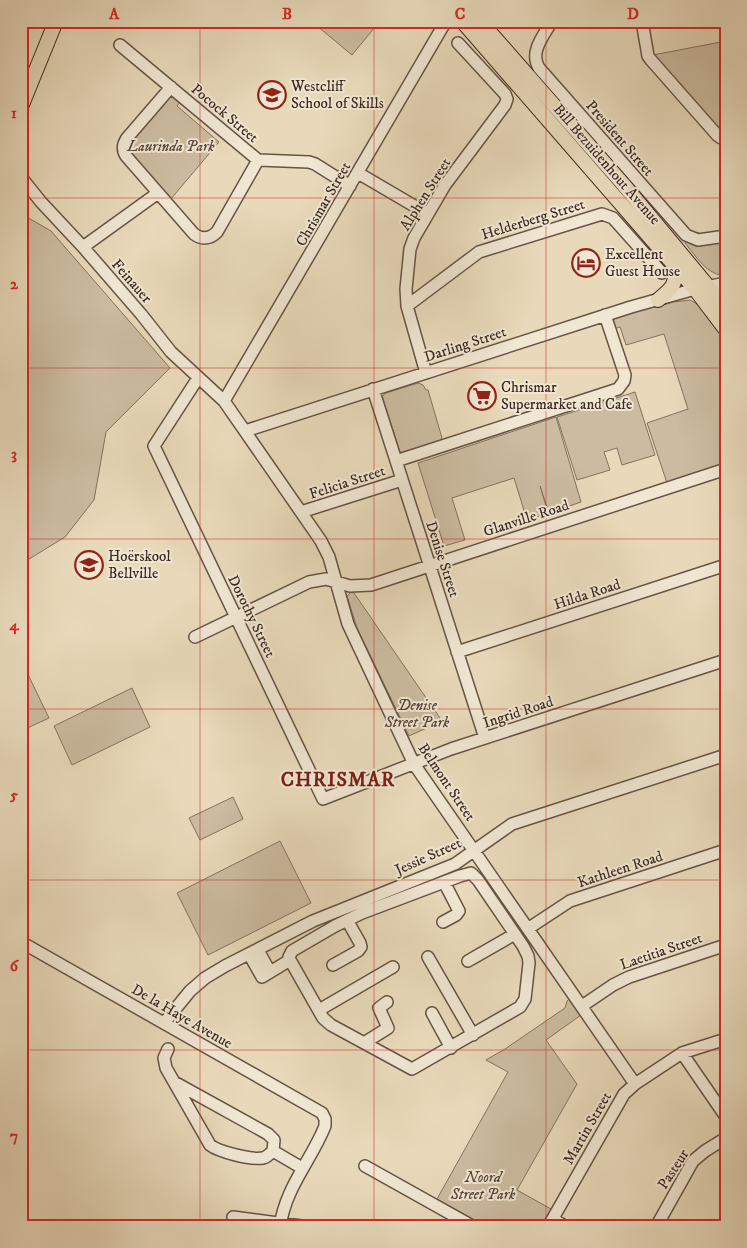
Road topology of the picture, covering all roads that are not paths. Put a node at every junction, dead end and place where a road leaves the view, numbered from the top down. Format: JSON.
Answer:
{"nodes":[{"id":1,"x":56,"y":21,"type":"edge"},
{"id":2,"x":446,"y":21,"type":"edge"},
{"id":3,"x":462,"y":21,"type":"edge"},
{"id":4,"x":480,"y":21,"type":"edge"},
{"id":5,"x":552,"y":21,"type":"edge"},
{"id":6,"x":642,"y":21,"type":"edge"},
{"id":7,"x":458,"y":43,"type":"dead end"},
{"id":8,"x":120,"y":45,"type":"dead end"},
{"id":9,"x":171,"y":87,"type":"junction"},
{"id":10,"x":21,"y":107,"type":"edge"},
{"id":11,"x":726,"y":138,"type":"edge"},
{"id":12,"x":258,"y":160,"type":"junction"},
{"id":13,"x":358,"y":173,"type":"junction"},
{"id":14,"x":21,"y":178,"type":"edge"},
{"id":15,"x":350,"y":186,"type":"junction"},
{"id":16,"x":158,"y":193,"type":"junction"},
{"id":17,"x":428,"y":214,"type":"junction"},
{"id":18,"x":726,"y":236,"type":"edge"},
{"id":19,"x":83,"y":247,"type":"junction"},
{"id":20,"x":668,"y":270,"type":"junction"},
{"id":21,"x":726,"y":284,"type":"edge"},
{"id":22,"x":709,"y":287,"type":"junction"},
{"id":23,"x":695,"y":289,"type":"junction"},
{"id":24,"x":658,"y":300,"type":"junction"},
{"id":25,"x":407,"y":306,"type":"junction"},
{"id":26,"x":726,"y":308,"type":"edge"},
{"id":27,"x":605,"y":315,"type":"junction"},
{"id":28,"x":726,"y":330,"type":"edge"},
{"id":29,"x":426,"y":373,"type":"junction"},
{"id":30,"x":198,"y":378,"type":"junction"},
{"id":31,"x":373,"y":389,"type":"junction"},
{"id":32,"x":224,"y":401,"type":"junction"},
{"id":33,"x":245,"y":431,"type":"junction"},
{"id":34,"x":396,"y":461,"type":"junction"},
{"id":35,"x":726,"y":470,"type":"edge"},
{"id":36,"x":402,"y":480,"type":"junction"},
{"id":37,"x":301,"y":512,"type":"junction"},
{"id":38,"x":429,"y":565,"type":"junction"},
{"id":39,"x":726,"y":565,"type":"edge"},
{"id":40,"x":336,"y":582,"type":"junction"},
{"id":41,"x":236,"y":617,"type":"junction"},
{"id":42,"x":195,"y":637,"type":"dead end"},
{"id":43,"x":457,"y":652,"type":"junction"},
{"id":44,"x":726,"y":660,"type":"edge"},
{"id":45,"x":485,"y":738,"type":"junction"},
{"id":46,"x":726,"y":755,"type":"edge"},
{"id":47,"x":414,"y":764,"type":"junction"},
{"id":48,"x":323,"y":799,"type":"joint"},
{"id":49,"x":726,"y":850,"type":"edge"},
{"id":50,"x":476,"y":851,"type":"junction"},
{"id":51,"x":444,"y":882,"type":"junction"},
{"id":52,"x":348,"y":920,"type":"junction"},
{"id":53,"x":444,"y":922,"type":"dead end"},
{"id":54,"x":529,"y":928,"type":"junction"},
{"id":55,"x":515,"y":934,"type":"junction"},
{"id":56,"x":21,"y":942,"type":"edge"},
{"id":57,"x":726,"y":945,"type":"edge"},
{"id":58,"x":428,"y":957,"type":"dead end"},
{"id":59,"x":257,"y":958,"type":"junction"},
{"id":60,"x":290,"y":960,"type":"junction"},
{"id":61,"x":468,"y":961,"type":"dead end"},
{"id":62,"x":333,"y":965,"type":"dead end"},
{"id":63,"x":393,"y":968,"type":"dead end"},
{"id":64,"x":387,"y":1002,"type":"dead end"},
{"id":65,"x":582,"y":1006,"type":"junction"},
{"id":66,"x":319,"y":1010,"type":"junction"},
{"id":67,"x":432,"y":1013,"type":"dead end"},
{"id":68,"x":164,"y":1023,"type":"junction"},
{"id":69,"x":473,"y":1035,"type":"junction"},
{"id":70,"x":726,"y":1039,"type":"edge"},
{"id":71,"x":364,"y":1043,"type":"junction"},
{"id":72,"x":451,"y":1048,"type":"junction"},
{"id":73,"x":168,"y":1049,"type":"dead end"},
{"id":74,"x":682,"y":1053,"type":"junction"},
{"id":75,"x":174,"y":1082,"type":"junction"},
{"id":76,"x":635,"y":1084,"type":"junction"},
{"id":77,"x":726,"y":1117,"type":"edge"},
{"id":78,"x":726,"y":1138,"type":"edge"},
{"id":79,"x":273,"y":1151,"type":"junction"},
{"id":80,"x":365,"y":1166,"type":"dead end"},
{"id":81,"x":302,"y":1168,"type":"junction"},
{"id":82,"x":233,"y":1217,"type":"dead end"},
{"id":83,"x":551,"y":1223,"type":"edge"},
{"id":84,"x":280,"y":1225,"type":"edge"},
{"id":85,"x":470,"y":1226,"type":"edge"},
{"id":86,"x":309,"y":1227,"type":"edge"},
{"id":87,"x":566,"y":1227,"type":"edge"},
{"id":88,"x":656,"y":1227,"type":"edge"}],
"edges":[{"from":1,"to":10,"type":"main road"},
{"from":2,"to":13,"type":"street","name":"Chrismar Street"},
{"from":3,"to":20,"type":"main road","name":"Bill Bezuidenhout Avenue"},
{"from":4,"to":22,"type":"main road","name":"Bill Bezuidenhout Avenue"},
{"from":5,"to":18,"type":"street","name":"President Street"},
{"from":6,"to":11,"type":"street"},
{"from":7,"to":17,"type":"street","name":"Alphen Street"},
{"from":8,"to":9,"type":"street","name":"Pocock Street"},
{"from":9,"to":12,"type":"street","name":"Pocock Street"},
{"from":9,"to":16,"type":"street"},
{"from":12,"to":15,"type":"street","name":"Pocock Street"},
{"from":12,"to":16,"type":"street"},
{"from":13,"to":15,"type":"street","name":"Chrismar Street"},
{"from":13,"to":17,"type":"street"},
{"from":14,"to":19,"type":"street","name":"Feinauer"},
{"from":15,"to":32,"type":"street","name":"Chrismar Street"},
{"from":16,"to":19,"type":"street"},
{"from":17,"to":25,"type":"street","name":"Alphen Street"},
{"from":19,"to":30,"type":"street","name":"Feinauer"},
{"from":20,"to":23,"type":"main road","name":"Bill Bezuidenhout Avenue"},
{"from":20,"to":24,"type":"main road"},
{"from":20,"to":25,"type":"street","name":"Helderberg Street"},
{"from":21,"to":22,"type":"street","name":"Darling Street"},
{"from":22,"to":23,"type":"street","name":"Darling Street"},
{"from":22,"to":26,"type":"main road","name":"Bill Bezuidenhout Avenue"},
{"from":23,"to":24,"type":"street","name":"Darling Street"},
{"from":23,"to":28,"type":"main road","name":"Bill Bezuidenhout Avenue"},
{"from":24,"to":27,"type":"street","name":"Darling Street"},
{"from":25,"to":29,"type":"street","name":"Alphen Street"},
{"from":27,"to":29,"type":"street","name":"Darling Street"},
{"from":27,"to":34,"type":"street","name":"Felicia Street"},
{"from":29,"to":31,"type":"street","name":"Darling Street"},
{"from":30,"to":32,"type":"street","name":"Feinauer"},
{"from":30,"to":41,"type":"street","name":"Dorothy Street"},
{"from":31,"to":33,"type":"street","name":"Darling Street"},
{"from":31,"to":34,"type":"street","name":"Denise Street"},
{"from":32,"to":33,"type":"street","name":"Belmont Street"},
{"from":33,"to":37,"type":"street","name":"Belmont Street"},
{"from":34,"to":36,"type":"street","name":"Denise Street"},
{"from":35,"to":38,"type":"street","name":"Glanville Road"},
{"from":36,"to":37,"type":"street","name":"Felicia Street"},
{"from":36,"to":38,"type":"street","name":"Denise Street"},
{"from":37,"to":40,"type":"street","name":"Belmont Street"},
{"from":38,"to":40,"type":"street","name":"Glanville Road"},
{"from":38,"to":43,"type":"street","name":"Denise Street"},
{"from":39,"to":43,"type":"street","name":"Hilda Road"},
{"from":40,"to":41,"type":"street","name":"Glanville Road"},
{"from":40,"to":47,"type":"street","name":"Belmont Street"},
{"from":41,"to":42,"type":"street","name":"Glanville Road"},
{"from":41,"to":48,"type":"street","name":"Dorothy Street"},
{"from":43,"to":45,"type":"street","name":"Denise Street"},
{"from":44,"to":45,"type":"street","name":"Ingrid Road"},
{"from":45,"to":47,"type":"street","name":"Ingrid Road"},
{"from":46,"to":50,"type":"street","name":"Jessie Street"},
{"from":47,"to":48,"type":"street","name":"Ingrid Road"},
{"from":47,"to":50,"type":"street","name":"Belmont Street"},
{"from":49,"to":54,"type":"street","name":"Kathleen Road"},
{"from":50,"to":54,"type":"street","name":"Belmont Street"},
{"from":50,"to":59,"type":"street","name":"Jessie Street"},
{"from":51,"to":52,"type":"street"},
{"from":51,"to":53,"type":"street"},
{"from":51,"to":55,"type":"street"},
{"from":52,"to":60,"type":"street"},
{"from":52,"to":62,"type":"street"},
{"from":54,"to":65,"type":"street","name":"Belmont Street"},
{"from":55,"to":61,"type":"street"},
{"from":55,"to":69,"type":"street"},
{"from":56,"to":68,"type":"street","name":"De la Haye Avenue"},
{"from":57,"to":65,"type":"street","name":"Laetitia Street"},
{"from":58,"to":69,"type":"street"},
{"from":59,"to":60,"type":"street"},
{"from":59,"to":68,"type":"street","name":"Jessie Street"},
{"from":60,"to":66,"type":"street"},
{"from":63,"to":66,"type":"street"},
{"from":64,"to":71,"type":"street"},
{"from":65,"to":76,"type":"street","name":"Belmont Street"},
{"from":66,"to":71,"type":"street"},
{"from":67,"to":72,"type":"street"},
{"from":68,"to":81,"type":"street","name":"De la Haye Avenue"},
{"from":69,"to":72,"type":"street"},
{"from":70,"to":74,"type":"street","name":"Martin Street"},
{"from":71,"to":72,"type":"street"},
{"from":73,"to":75,"type":"street"},
{"from":74,"to":76,"type":"street","name":"Martin Street"},
{"from":74,"to":77,"type":"street"},
{"from":75,"to":79,"type":"street"},
{"from":75,"to":79,"type":"street"},
{"from":76,"to":83,"type":"street","name":"Martin Street"},
{"from":78,"to":88,"type":"street","name":"Pasteur"},
{"from":79,"to":81,"type":"street"},
{"from":80,"to":85,"type":"street"},
{"from":81,"to":84,"type":"street"},
{"from":82,"to":84,"type":"street"},
{"from":83,"to":87,"type":"street"},
{"from":84,"to":86,"type":"street"}]}
